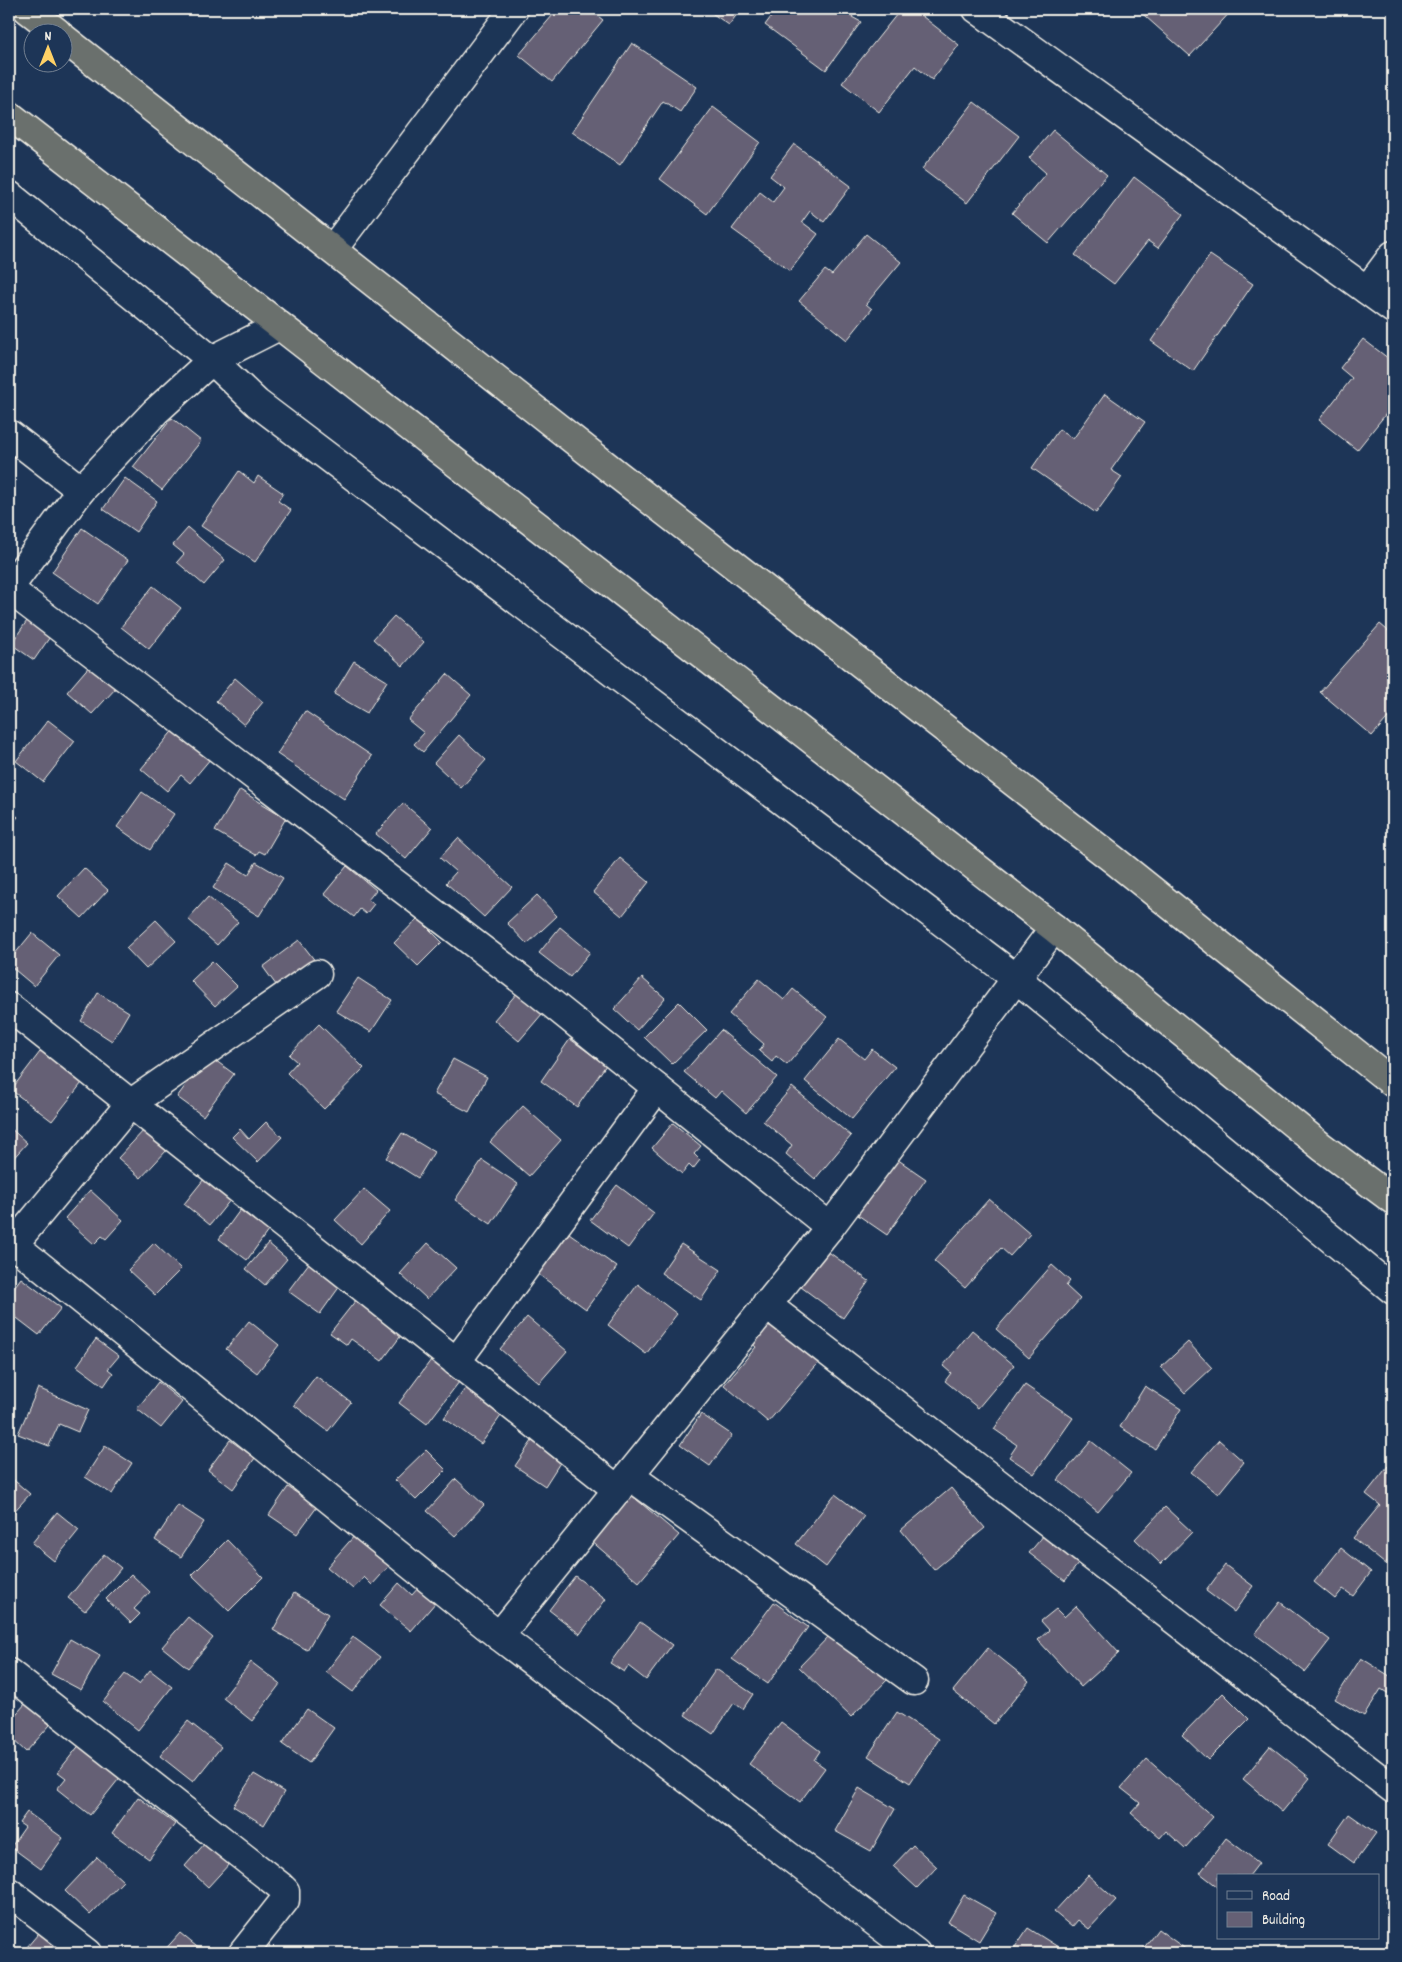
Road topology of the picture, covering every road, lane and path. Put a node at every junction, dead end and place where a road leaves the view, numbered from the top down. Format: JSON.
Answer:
{"nodes":[{"id":1,"x":27,"y":9,"type":"edge"},
{"id":2,"x":514,"y":9,"type":"edge"},
{"id":3,"x":977,"y":9,"type":"edge"},
{"id":4,"x":44,"y":22,"type":"edge"},
{"id":5,"x":72,"y":44,"type":"edge"},
{"id":6,"x":9,"y":115,"type":"edge"},
{"id":7,"x":9,"y":195,"type":"edge"},
{"id":8,"x":333,"y":249,"type":"junction"},
{"id":9,"x":1393,"y":255,"type":"edge"},
{"id":10,"x":1367,"y":290,"type":"junction"},
{"id":11,"x":1393,"y":308,"type":"edge"},
{"id":12,"x":279,"y":326,"type":"junction"},
{"id":13,"x":212,"y":360,"type":"junction"},
{"id":14,"x":9,"y":434,"type":"edge"},
{"id":15,"x":81,"y":490,"type":"junction"},
{"id":16,"x":9,"y":588,"type":"edge"},
{"id":17,"x":1054,"y":928,"type":"junction"},
{"id":18,"x":318,"y":974,"type":"dead end"},
{"id":19,"x":1016,"y":978,"type":"junction"},
{"id":20,"x":9,"y":1007,"type":"edge"},
{"id":21,"x":1393,"y":1083,"type":"edge"},
{"id":22,"x":657,"y":1088,"type":"junction"},
{"id":23,"x":130,"y":1104,"type":"junction"},
{"id":24,"x":1393,"y":1200,"type":"edge"},
{"id":25,"x":830,"y":1227,"type":"junction"},
{"id":26,"x":11,"y":1243,"type":"edge"},
{"id":27,"x":1393,"y":1290,"type":"edge"},
{"id":28,"x":766,"y":1304,"type":"junction"},
{"id":29,"x":456,"y":1362,"type":"junction"},
{"id":30,"x":624,"y":1483,"type":"junction"},
{"id":31,"x":499,"y":1636,"type":"junction"},
{"id":32,"x":9,"y":1673,"type":"edge"},
{"id":33,"x":914,"y":1682,"type":"dead end"},
{"id":34,"x":1393,"y":1789,"type":"edge"},
{"id":35,"x":9,"y":1892,"type":"edge"},
{"id":36,"x":88,"y":1953,"type":"edge"},
{"id":37,"x":243,"y":1953,"type":"edge"},
{"id":38,"x":916,"y":1953,"type":"edge"}],
"edges":[{"from":1,"to":4,"type":"highway"},
{"from":2,"to":8,"type":"street"},
{"from":3,"to":10,"type":"street"},
{"from":5,"to":8,"type":"highway"},
{"from":6,"to":12,"type":"highway"},
{"from":7,"to":13,"type":"street"},
{"from":8,"to":21,"type":"highway"},
{"from":9,"to":10,"type":"street"},
{"from":10,"to":11,"type":"street"},
{"from":12,"to":13,"type":"street"},
{"from":12,"to":17,"type":"highway"},
{"from":13,"to":15,"type":"street"},
{"from":13,"to":19,"type":"street"},
{"from":14,"to":15,"type":"street"},
{"from":15,"to":16,"type":"street"},
{"from":16,"to":22,"type":"street"},
{"from":17,"to":19,"type":"street"},
{"from":17,"to":24,"type":"highway"},
{"from":18,"to":23,"type":"street"},
{"from":19,"to":25,"type":"street"},
{"from":19,"to":27,"type":"street"},
{"from":20,"to":23,"type":"street"},
{"from":22,"to":25,"type":"street"},
{"from":22,"to":29,"type":"street"},
{"from":23,"to":26,"type":"street"},
{"from":23,"to":29,"type":"street"},
{"from":25,"to":28,"type":"street"},
{"from":26,"to":31,"type":"street"},
{"from":28,"to":30,"type":"street"},
{"from":28,"to":34,"type":"street"},
{"from":29,"to":30,"type":"street"},
{"from":30,"to":31,"type":"street"},
{"from":30,"to":33,"type":"street"},
{"from":31,"to":38,"type":"street"},
{"from":32,"to":37,"type":"street"},
{"from":35,"to":36,"type":"street"}]}
